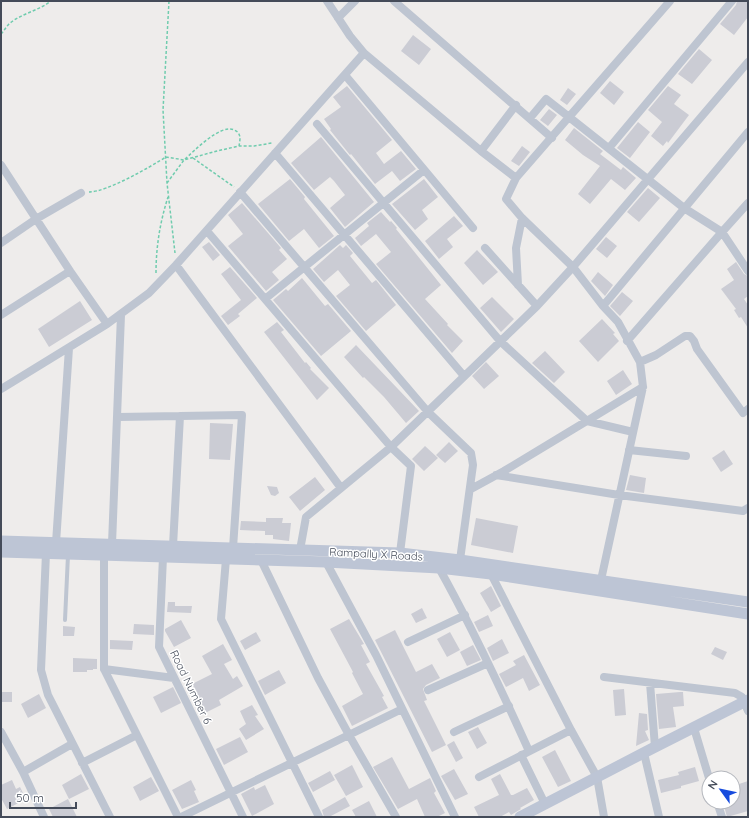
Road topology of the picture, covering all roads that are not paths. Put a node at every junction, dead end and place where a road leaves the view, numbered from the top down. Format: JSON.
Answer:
{"nodes":[{"id":1,"x":327,"y":1,"type":"edge"},
{"id":2,"x":355,"y":1,"type":"edge"},
{"id":3,"x":394,"y":1,"type":"edge"},
{"id":4,"x":670,"y":1,"type":"edge"},
{"id":5,"x":732,"y":1,"type":"edge"},
{"id":6,"x":338,"y":18,"type":"junction"},
{"id":7,"x":364,"y":53,"type":"junction"},
{"id":8,"x":748,"y":62,"type":"edge"},
{"id":9,"x":345,"y":75,"type":"junction"},
{"id":10,"x":516,"y":105,"type":"junction"},
{"id":11,"x":569,"y":117,"type":"junction"},
{"id":12,"x":530,"y":118,"type":"junction"},
{"id":13,"x":316,"y":124,"type":"dead end"},
{"id":14,"x":748,"y":132,"type":"edge"},
{"id":15,"x":552,"y":138,"type":"junction"},
{"id":16,"x":609,"y":148,"type":"junction"},
{"id":17,"x":481,"y":151,"type":"junction"},
{"id":18,"x":275,"y":153,"type":"junction"},
{"id":19,"x":2,"y":169,"type":"edge"},
{"id":20,"x":424,"y":170,"type":"junction"},
{"id":21,"x":516,"y":178,"type":"junction"},
{"id":22,"x":648,"y":178,"type":"junction"},
{"id":23,"x":240,"y":192,"type":"junction"},
{"id":24,"x":81,"y":193,"type":"road end"},
{"id":25,"x":748,"y":202,"type":"edge"},
{"id":26,"x":383,"y":203,"type":"junction"},
{"id":27,"x":684,"y":208,"type":"junction"},
{"id":28,"x":522,"y":218,"type":"junction"},
{"id":29,"x":36,"y":219,"type":"junction"},
{"id":30,"x":473,"y":228,"type":"dead end"},
{"id":31,"x":207,"y":230,"type":"junction"},
{"id":32,"x":722,"y":232,"type":"junction"},
{"id":33,"x":344,"y":234,"type":"junction"},
{"id":34,"x":1,"y":243,"type":"edge"},
{"id":35,"x":485,"y":248,"type":"dead end"},
{"id":36,"x":176,"y":265,"type":"junction"},
{"id":37,"x":304,"y":267,"type":"junction"},
{"id":38,"x":573,"y":267,"type":"junction"},
{"id":39,"x":70,"y":270,"type":"junction"},
{"id":40,"x":748,"y":271,"type":"edge"},
{"id":41,"x":518,"y":285,"type":"junction"},
{"id":42,"x":265,"y":298,"type":"junction"},
{"id":43,"x":537,"y":306,"type":"junction"},
{"id":44,"x":603,"y":306,"type":"junction"},
{"id":45,"x":1,"y":315,"type":"edge"},
{"id":46,"x":121,"y":315,"type":"junction"},
{"id":47,"x":107,"y":324,"type":"junction"},
{"id":48,"x":627,"y":341,"type":"junction"},
{"id":49,"x":500,"y":342,"type":"junction"},
{"id":50,"x":69,"y":348,"type":"junction"},
{"id":51,"x":640,"y":362,"type":"junction"},
{"id":52,"x":464,"y":376,"type":"junction"},
{"id":53,"x":643,"y":387,"type":"junction"},
{"id":54,"x":1,"y":389,"type":"edge"},
{"id":55,"x":428,"y":412,"type":"junction"},
{"id":56,"x":747,"y":412,"type":"edge"},
{"id":57,"x":180,"y":416,"type":"junction"},
{"id":58,"x":118,"y":418,"type":"junction"},
{"id":59,"x":587,"y":421,"type":"junction"},
{"id":60,"x":633,"y":432,"type":"junction"},
{"id":61,"x":391,"y":447,"type":"junction"},
{"id":62,"x":629,"y":450,"type":"junction"},
{"id":63,"x":686,"y":456,"type":"dead end"},
{"id":64,"x":496,"y":475,"type":"junction"},
{"id":65,"x":341,"y":488,"type":"junction"},
{"id":66,"x":471,"y":489,"type":"junction"},
{"id":67,"x":619,"y":495,"type":"junction"},
{"id":68,"x":748,"y":508,"type":"edge"},
{"id":69,"x":1,"y":541,"type":"edge"},
{"id":70,"x":56,"y":543,"type":"junction"},
{"id":71,"x":112,"y":544,"type":"junction"},
{"id":72,"x":173,"y":546,"type":"junction"},
{"id":73,"x":233,"y":548,"type":"junction"},
{"id":74,"x":300,"y":550,"type":"junction"},
{"id":75,"x":1,"y":552,"type":"edge"},
{"id":76,"x":46,"y":553,"type":"junction"},
{"id":77,"x":400,"y":553,"type":"junction"},
{"id":78,"x":68,"y":555,"type":"junction"},
{"id":79,"x":104,"y":556,"type":"junction"},
{"id":80,"x":163,"y":557,"type":"junction"},
{"id":81,"x":226,"y":559,"type":"junction"},
{"id":82,"x":261,"y":560,"type":"junction"},
{"id":83,"x":460,"y":560,"type":"junction"},
{"id":84,"x":326,"y":562,"type":"junction"},
{"id":85,"x":439,"y":568,"type":"junction"},
{"id":86,"x":491,"y":574,"type":"junction"},
{"id":87,"x":601,"y":580,"type":"junction"},
{"id":88,"x":748,"y":602,"type":"edge"},
{"id":89,"x":748,"y":614,"type":"edge"},
{"id":90,"x":465,"y":615,"type":"junction"},
{"id":91,"x":65,"y":620,"type":"dead end"},
{"id":92,"x":408,"y":642,"type":"dead end"},
{"id":93,"x":488,"y":664,"type":"junction"},
{"id":94,"x":104,"y":669,"type":"junction"},
{"id":95,"x":604,"y":677,"type":"dead end"},
{"id":96,"x":174,"y":678,"type":"junction"},
{"id":97,"x":650,"y":683,"type":"junction"},
{"id":98,"x":428,"y":690,"type":"dead end"},
{"id":99,"x":747,"y":704,"type":"edge"},
{"id":100,"x":509,"y":706,"type":"junction"},
{"id":101,"x":402,"y":709,"type":"junction"},
{"id":102,"x":694,"y":728,"type":"junction"},
{"id":103,"x":571,"y":730,"type":"junction"},
{"id":104,"x":1,"y":732,"type":"edge"},
{"id":105,"x":454,"y":732,"type":"dead end"},
{"id":106,"x":137,"y":735,"type":"junction"},
{"id":107,"x":349,"y":735,"type":"junction"},
{"id":108,"x":72,"y":744,"type":"junction"},
{"id":109,"x":655,"y":747,"type":"junction"},
{"id":110,"x":529,"y":751,"type":"junction"},
{"id":111,"x":644,"y":753,"type":"junction"},
{"id":112,"x":521,"y":755,"type":"junction"},
{"id":113,"x":82,"y":762,"type":"junction"},
{"id":114,"x":292,"y":763,"type":"junction"},
{"id":115,"x":707,"y":770,"type":"edge"},
{"id":116,"x":23,"y":772,"type":"junction"},
{"id":117,"x":479,"y":777,"type":"dead end"},
{"id":118,"x":597,"y":777,"type":"junction"},
{"id":119,"x":230,"y":793,"type":"junction"},
{"id":120,"x":541,"y":810,"type":"edge"},
{"id":121,"x":44,"y":817,"type":"edge"},
{"id":122,"x":110,"y":817,"type":"edge"},
{"id":123,"x":179,"y":817,"type":"edge"},
{"id":124,"x":243,"y":817,"type":"edge"},
{"id":125,"x":319,"y":817,"type":"edge"},
{"id":126,"x":396,"y":817,"type":"edge"},
{"id":127,"x":455,"y":817,"type":"edge"},
{"id":128,"x":520,"y":817,"type":"edge"},
{"id":129,"x":604,"y":817,"type":"edge"},
{"id":130,"x":659,"y":817,"type":"edge"}],
"edges":[{"from":1,"to":6,"type":"street"},
{"from":2,"to":6,"type":"street"},
{"from":3,"to":10,"type":"street"},
{"from":4,"to":11,"type":"street"},
{"from":5,"to":16,"type":"street"},
{"from":6,"to":7,"type":"street"},
{"from":7,"to":9,"type":"street"},
{"from":7,"to":17,"type":"street"},
{"from":8,"to":22,"type":"street"},
{"from":9,"to":18,"type":"street"},
{"from":9,"to":20,"type":"street"},
{"from":10,"to":12,"type":"street"},
{"from":10,"to":17,"type":"street"},
{"from":11,"to":12,"type":"street"},
{"from":11,"to":15,"type":"street"},
{"from":11,"to":16,"type":"street"},
{"from":12,"to":15,"type":"street"},
{"from":13,"to":26,"type":"street"},
{"from":14,"to":27,"type":"street"},
{"from":15,"to":21,"type":"street"},
{"from":16,"to":22,"type":"street"},
{"from":17,"to":21,"type":"street"},
{"from":18,"to":23,"type":"street"},
{"from":18,"to":33,"type":"street"},
{"from":19,"to":29,"type":"street"},
{"from":20,"to":26,"type":"street"},
{"from":20,"to":30,"type":"street"},
{"from":21,"to":28,"type":"street"},
{"from":22,"to":27,"type":"street"},
{"from":22,"to":38,"type":"street"},
{"from":23,"to":31,"type":"street"},
{"from":23,"to":37,"type":"street"},
{"from":24,"to":29,"type":"street"},
{"from":25,"to":32,"type":"street"},
{"from":26,"to":33,"type":"street"},
{"from":26,"to":49,"type":"street"},
{"from":27,"to":32,"type":"street"},
{"from":27,"to":44,"type":"street"},
{"from":28,"to":38,"type":"street"},
{"from":28,"to":41,"type":"street"},
{"from":29,"to":34,"type":"street"},
{"from":29,"to":39,"type":"street"},
{"from":31,"to":36,"type":"street"},
{"from":31,"to":42,"type":"street"},
{"from":32,"to":40,"type":"street"},
{"from":32,"to":48,"type":"street"},
{"from":33,"to":37,"type":"street"},
{"from":33,"to":52,"type":"street"},
{"from":35,"to":41,"type":"street"},
{"from":36,"to":46,"type":"street"},
{"from":36,"to":65,"type":"street"},
{"from":37,"to":42,"type":"street"},
{"from":37,"to":55,"type":"street"},
{"from":38,"to":43,"type":"street"},
{"from":38,"to":44,"type":"street"},
{"from":39,"to":45,"type":"street"},
{"from":39,"to":47,"type":"street"},
{"from":41,"to":43,"type":"street"},
{"from":42,"to":61,"type":"street"},
{"from":43,"to":49,"type":"street"},
{"from":44,"to":48,"type":"street"},
{"from":46,"to":47,"type":"street"},
{"from":46,"to":58,"type":"street"},
{"from":47,"to":50,"type":"street"},
{"from":48,"to":51,"type":"street"},
{"from":49,"to":52,"type":"street"},
{"from":49,"to":59,"type":"street"},
{"from":50,"to":54,"type":"street"},
{"from":50,"to":70,"type":"street"},
{"from":51,"to":53,"type":"street"},
{"from":51,"to":56,"type":"street"},
{"from":52,"to":55,"type":"street"},
{"from":53,"to":59,"type":"street"},
{"from":53,"to":60,"type":"street"},
{"from":55,"to":61,"type":"street"},
{"from":55,"to":66,"type":"street"},
{"from":57,"to":58,"type":"street"},
{"from":57,"to":72,"type":"street"},
{"from":57,"to":73,"type":"street"},
{"from":58,"to":71,"type":"street"},
{"from":59,"to":60,"type":"street"},
{"from":59,"to":64,"type":"street"},
{"from":60,"to":62,"type":"street"},
{"from":61,"to":65,"type":"street"},
{"from":61,"to":77,"type":"street"},
{"from":62,"to":63,"type":"street"},
{"from":62,"to":67,"type":"street"},
{"from":64,"to":66,"type":"street"},
{"from":64,"to":67,"type":"street"},
{"from":65,"to":74,"type":"street"},
{"from":66,"to":83,"type":"street"},
{"from":67,"to":68,"type":"street"},
{"from":67,"to":87,"type":"street"},
{"from":69,"to":70,"type":"main road","name":"Rampally X Roads"},
{"from":70,"to":71,"type":"main road","name":"Rampally X Roads"},
{"from":71,"to":72,"type":"main road","name":"Rampally X Roads"},
{"from":72,"to":73,"type":"main road","name":"Rampally X Roads"},
{"from":73,"to":74,"type":"main road","name":"Rampally X Roads"},
{"from":74,"to":77,"type":"main road","name":"Rampally X Roads"},
{"from":75,"to":76,"type":"main road"},
{"from":76,"to":78,"type":"main road"},
{"from":76,"to":108,"type":"street"},
{"from":77,"to":83,"type":"main road","name":"Rampally X Roads"},
{"from":78,"to":79,"type":"main road"},
{"from":78,"to":91,"type":"lane"},
{"from":79,"to":80,"type":"main road"},
{"from":79,"to":94,"type":"street"},
{"from":80,"to":81,"type":"main road"},
{"from":80,"to":96,"type":"street","name":"Road Number 6"},
{"from":81,"to":82,"type":"main road"},
{"from":81,"to":114,"type":"street"},
{"from":82,"to":84,"type":"main road"},
{"from":82,"to":107,"type":"street"},
{"from":83,"to":87,"type":"main road","name":"Rampally X Roads"},
{"from":84,"to":85,"type":"main road"},
{"from":84,"to":101,"type":"street"},
{"from":85,"to":86,"type":"main road"},
{"from":85,"to":90,"type":"street"},
{"from":86,"to":89,"type":"main road"},
{"from":86,"to":103,"type":"street"},
{"from":87,"to":88,"type":"main road","name":"Rampally X Roads"},
{"from":90,"to":92,"type":"street"},
{"from":90,"to":93,"type":"street"},
{"from":93,"to":98,"type":"street"},
{"from":93,"to":100,"type":"street"},
{"from":94,"to":96,"type":"street"},
{"from":94,"to":106,"type":"street"},
{"from":95,"to":97,"type":"street"},
{"from":96,"to":119,"type":"street","name":"Road Number 6"},
{"from":97,"to":99,"type":"street"},
{"from":97,"to":109,"type":"street"},
{"from":99,"to":102,"type":"main road"},
{"from":100,"to":105,"type":"street"},
{"from":100,"to":110,"type":"street"},
{"from":101,"to":107,"type":"street"},
{"from":101,"to":127,"type":"street"},
{"from":102,"to":109,"type":"main road"},
{"from":102,"to":115,"type":"street"},
{"from":103,"to":110,"type":"street"},
{"from":103,"to":118,"type":"street"},
{"from":104,"to":116,"type":"street"},
{"from":106,"to":113,"type":"street"},
{"from":106,"to":123,"type":"street"},
{"from":107,"to":114,"type":"street"},
{"from":107,"to":126,"type":"street"},
{"from":108,"to":113,"type":"street"},
{"from":108,"to":116,"type":"street"},
{"from":109,"to":111,"type":"main road"},
{"from":110,"to":112,"type":"street"},
{"from":111,"to":118,"type":"main road"},
{"from":111,"to":130,"type":"street"},
{"from":112,"to":117,"type":"street"},
{"from":112,"to":120,"type":"street"},
{"from":113,"to":122,"type":"street"},
{"from":114,"to":119,"type":"street"},
{"from":114,"to":125,"type":"street"},
{"from":116,"to":121,"type":"street"},
{"from":118,"to":120,"type":"main road"},
{"from":118,"to":129,"type":"street"},
{"from":119,"to":123,"type":"street"},
{"from":119,"to":124,"type":"street","name":"Road Number 6"},
{"from":120,"to":128,"type":"main road"}]}
